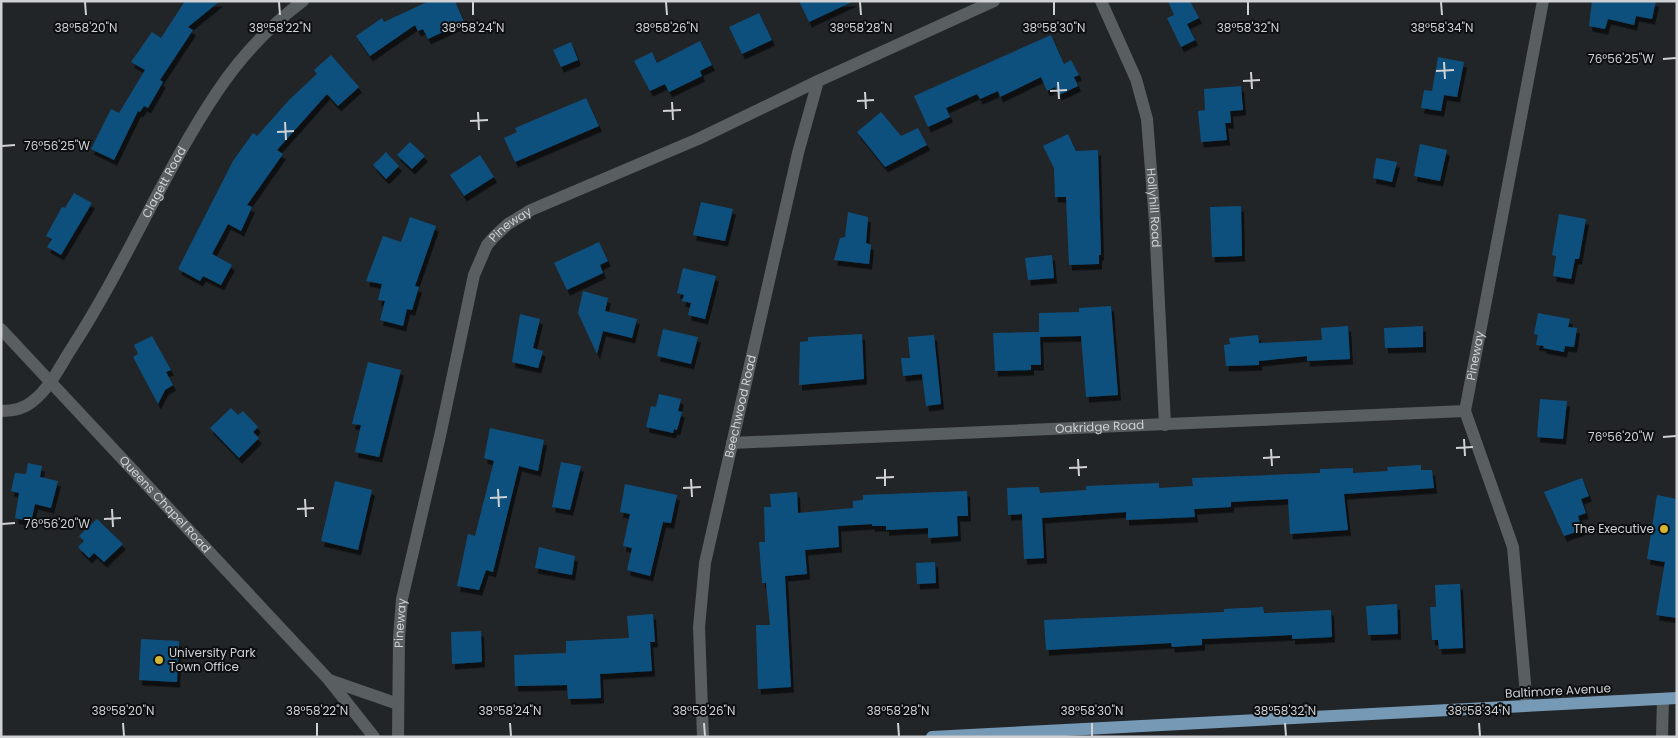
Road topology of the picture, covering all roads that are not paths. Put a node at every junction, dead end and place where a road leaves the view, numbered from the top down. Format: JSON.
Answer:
{"nodes":[{"id":1,"x":303,"y":1,"type":"edge"},
{"id":2,"x":994,"y":1,"type":"edge"},
{"id":3,"x":1101,"y":1,"type":"edge"},
{"id":4,"x":1543,"y":1,"type":"edge"},
{"id":5,"x":818,"y":81,"type":"junction"},
{"id":6,"x":1,"y":329,"type":"edge"},
{"id":7,"x":51,"y":382,"type":"junction"},
{"id":8,"x":1465,"y":410,"type":"junction"},
{"id":9,"x":1,"y":411,"type":"edge"},
{"id":10,"x":1165,"y":425,"type":"junction"},
{"id":11,"x":732,"y":444,"type":"junction"},
{"id":12,"x":329,"y":680,"type":"junction"},
{"id":13,"x":1677,"y":698,"type":"edge"},
{"id":14,"x":1663,"y":699,"type":"junction"},
{"id":15,"x":398,"y":704,"type":"junction"},
{"id":16,"x":1527,"y":706,"type":"junction"},
{"id":17,"x":998,"y":735,"type":"edge"},
{"id":18,"x":374,"y":737,"type":"edge"},
{"id":19,"x":398,"y":737,"type":"edge"},
{"id":20,"x":703,"y":737,"type":"edge"},
{"id":21,"x":932,"y":737,"type":"edge"},
{"id":22,"x":1662,"y":737,"type":"edge"}],
"edges":[{"from":1,"to":7,"type":"street","name":"Clagett Road"},
{"from":2,"to":5,"type":"street","name":"Pineway"},
{"from":3,"to":10,"type":"street","name":"Hollyhill Road"},
{"from":4,"to":8,"type":"street","name":"Pineway"},
{"from":5,"to":11,"type":"street","name":"Beechwood Road"},
{"from":5,"to":15,"type":"street","name":"Pineway"},
{"from":6,"to":7,"type":"street","name":"Queens Chapel Road"},
{"from":7,"to":9,"type":"street","name":"Clagett Road"},
{"from":7,"to":12,"type":"street","name":"Queens Chapel Road"},
{"from":8,"to":10,"type":"street","name":"Oakridge Road"},
{"from":8,"to":16,"type":"street"},
{"from":10,"to":11,"type":"street","name":"Oakridge Road"},
{"from":11,"to":20,"type":"street","name":"Beechwood Road"},
{"from":12,"to":15,"type":"street","name":"Queens Chapel Road"},
{"from":12,"to":18,"type":"street","name":"Queens Chapel Road"},
{"from":13,"to":14,"type":"main road","name":"Baltimore Avenue"},
{"from":14,"to":16,"type":"main road","name":"Baltimore Avenue"},
{"from":14,"to":22,"type":"street"},
{"from":15,"to":19,"type":"street","name":"Pineway"},
{"from":16,"to":17,"type":"main road","name":"Baltimore Avenue"},
{"from":17,"to":21,"type":"main road","name":"Baltimore Avenue"}]}
